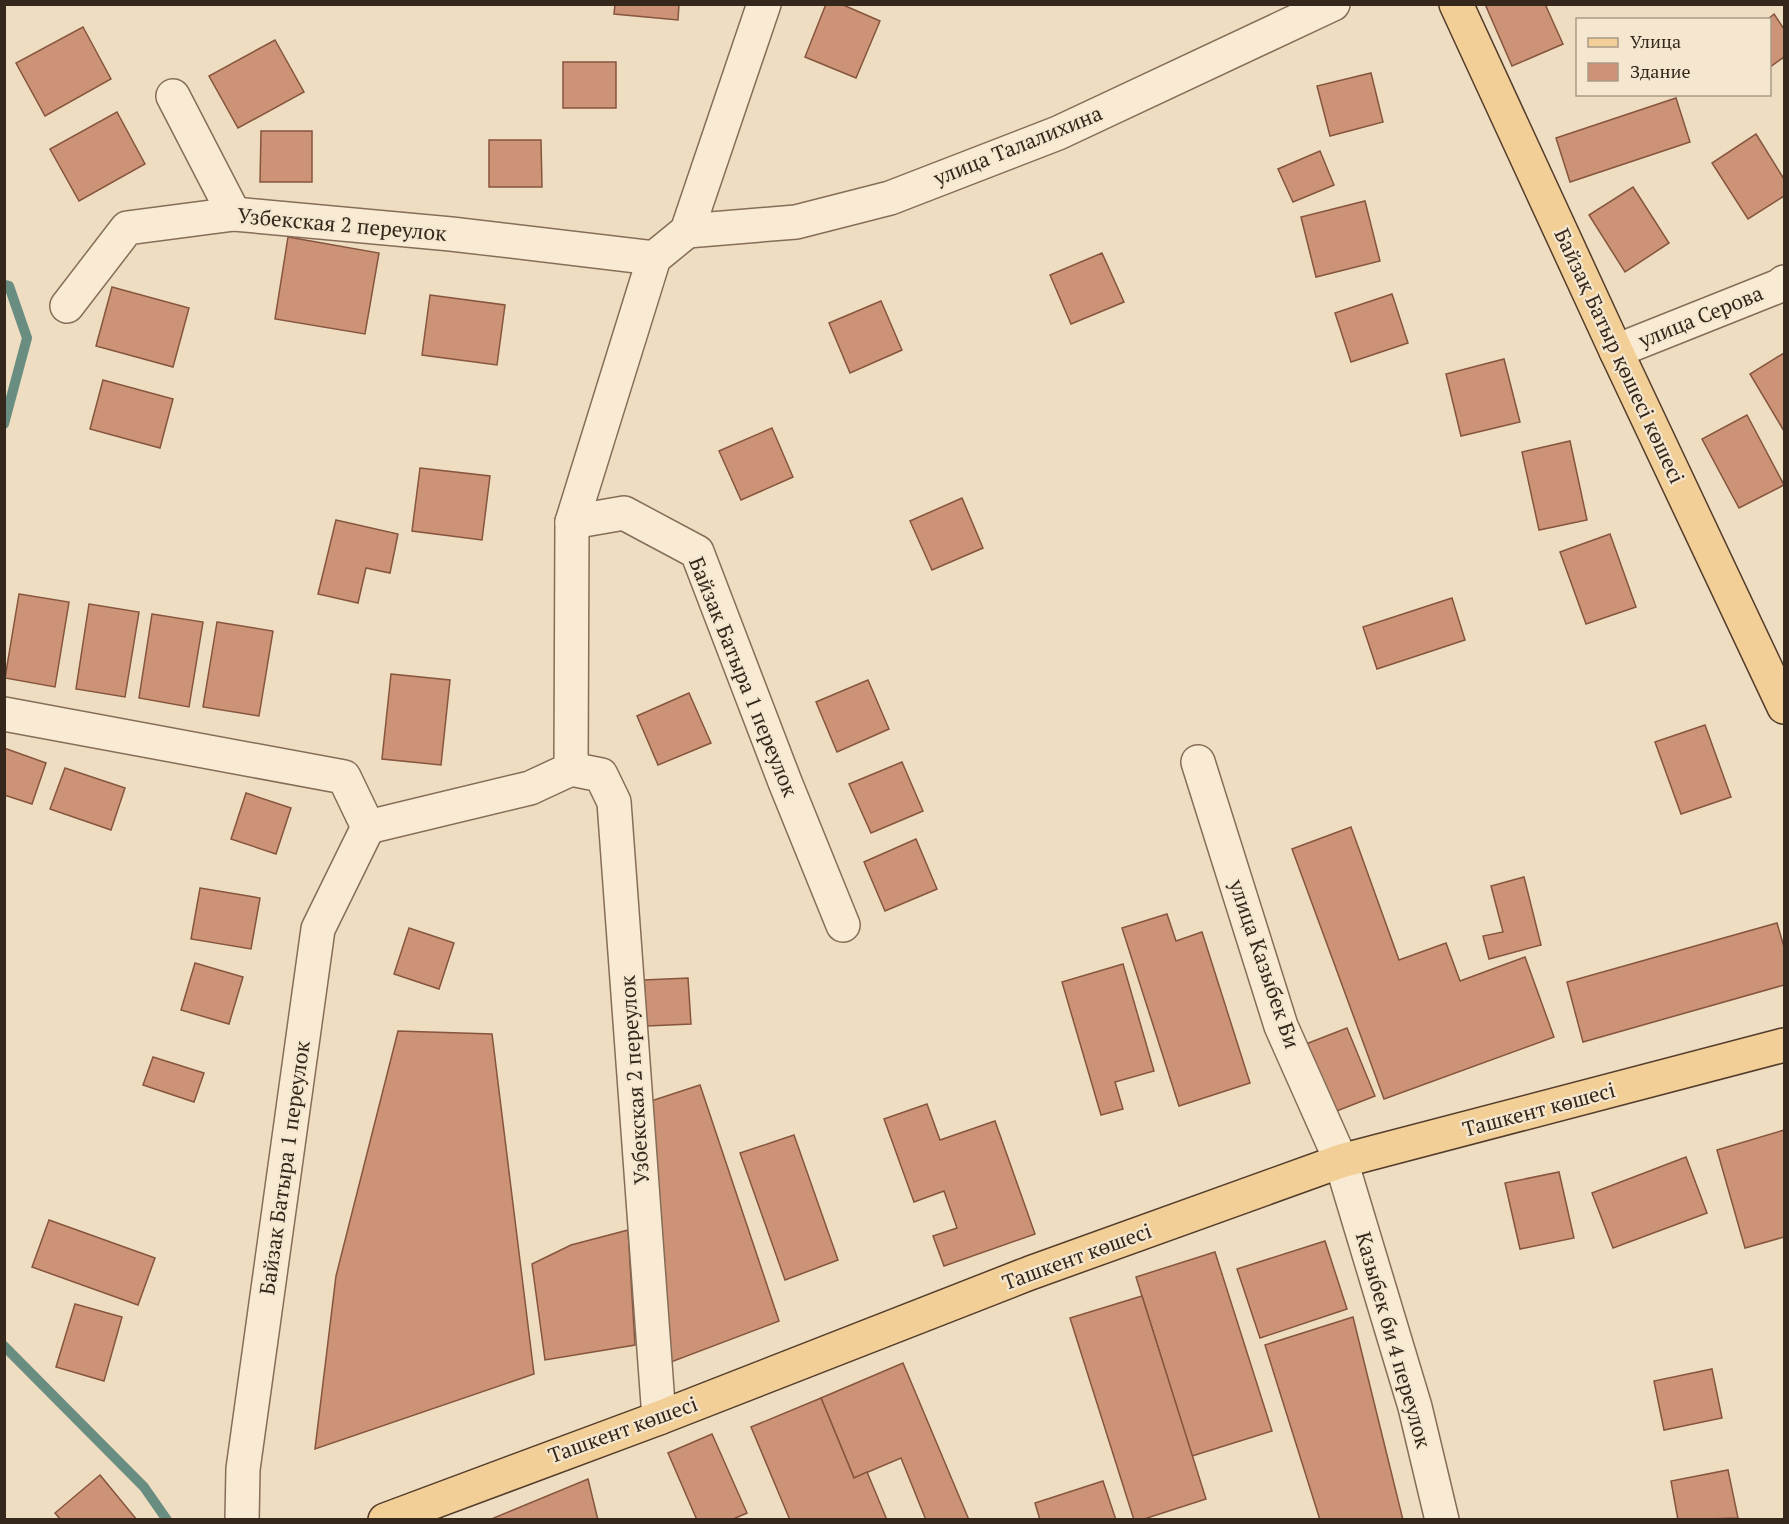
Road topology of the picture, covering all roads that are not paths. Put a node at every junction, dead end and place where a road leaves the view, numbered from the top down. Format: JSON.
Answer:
{"nodes":[{"id":1,"x":764,"y":4,"type":"edge"},
{"id":2,"x":1333,"y":4,"type":"edge"},
{"id":3,"x":1456,"y":4,"type":"edge"},
{"id":4,"x":173,"y":96,"type":"dead end"},
{"id":5,"x":234,"y":214,"type":"junction"},
{"id":6,"x":687,"y":231,"type":"junction"},
{"id":7,"x":654,"y":258,"type":"junction"},
{"id":8,"x":1785,"y":282,"type":"edge"},
{"id":9,"x":67,"y":306,"type":"dead end"},
{"id":10,"x":1616,"y":351,"type":"junction"},
{"id":11,"x":572,"y":522,"type":"junction"},
{"id":12,"x":1785,"y":706,"type":"edge"},
{"id":13,"x":4,"y":714,"type":"edge"},
{"id":14,"x":1198,"y":762,"type":"dead end"},
{"id":15,"x":571,"y":769,"type":"junction"},
{"id":16,"x":368,"y":826,"type":"junction"},
{"id":17,"x":843,"y":925,"type":"dead end"},
{"id":18,"x":1785,"y":1045,"type":"edge"},
{"id":19,"x":1341,"y":1161,"type":"junction"},
{"id":20,"x":659,"y":1418,"type":"junction"},
{"id":21,"x":242,"y":1520,"type":"edge"},
{"id":22,"x":385,"y":1520,"type":"edge"},
{"id":23,"x":1442,"y":1520,"type":"edge"}],
"edges":[{"from":1,"to":6,"type":"street"},
{"from":2,"to":6,"type":"street","name":"улица Талалихина"},
{"from":3,"to":10,"type":"main road","name":"Байзақ Батыр қөшесі көшесі"},
{"from":4,"to":5,"type":"street"},
{"from":5,"to":7,"type":"street","name":"Узбекская 2 переулок"},
{"from":5,"to":9,"type":"street","name":"Узбекская 2 переулок"},
{"from":6,"to":7,"type":"street"},
{"from":7,"to":11,"type":"street"},
{"from":8,"to":10,"type":"street","name":"улица Серова"},
{"from":10,"to":12,"type":"main road","name":"Байзақ Батыр қөшесі көшесі"},
{"from":11,"to":15,"type":"street"},
{"from":11,"to":17,"type":"street","name":"Байзак Батыра 1 переулок"},
{"from":13,"to":16,"type":"street"},
{"from":14,"to":19,"type":"street","name":"улица Казыбек Би"},
{"from":15,"to":16,"type":"street"},
{"from":15,"to":20,"type":"street","name":"Узбекская 2 переулок"},
{"from":16,"to":21,"type":"street","name":"Байзак Батыра 1 переулок"},
{"from":18,"to":19,"type":"main road","name":"Ташкент көшесі"},
{"from":19,"to":20,"type":"main road","name":"Ташкент көшесі"},
{"from":19,"to":23,"type":"street","name":"Казыбек би 4 переулок"},
{"from":20,"to":22,"type":"main road","name":"Ташкент көшесі"}]}
